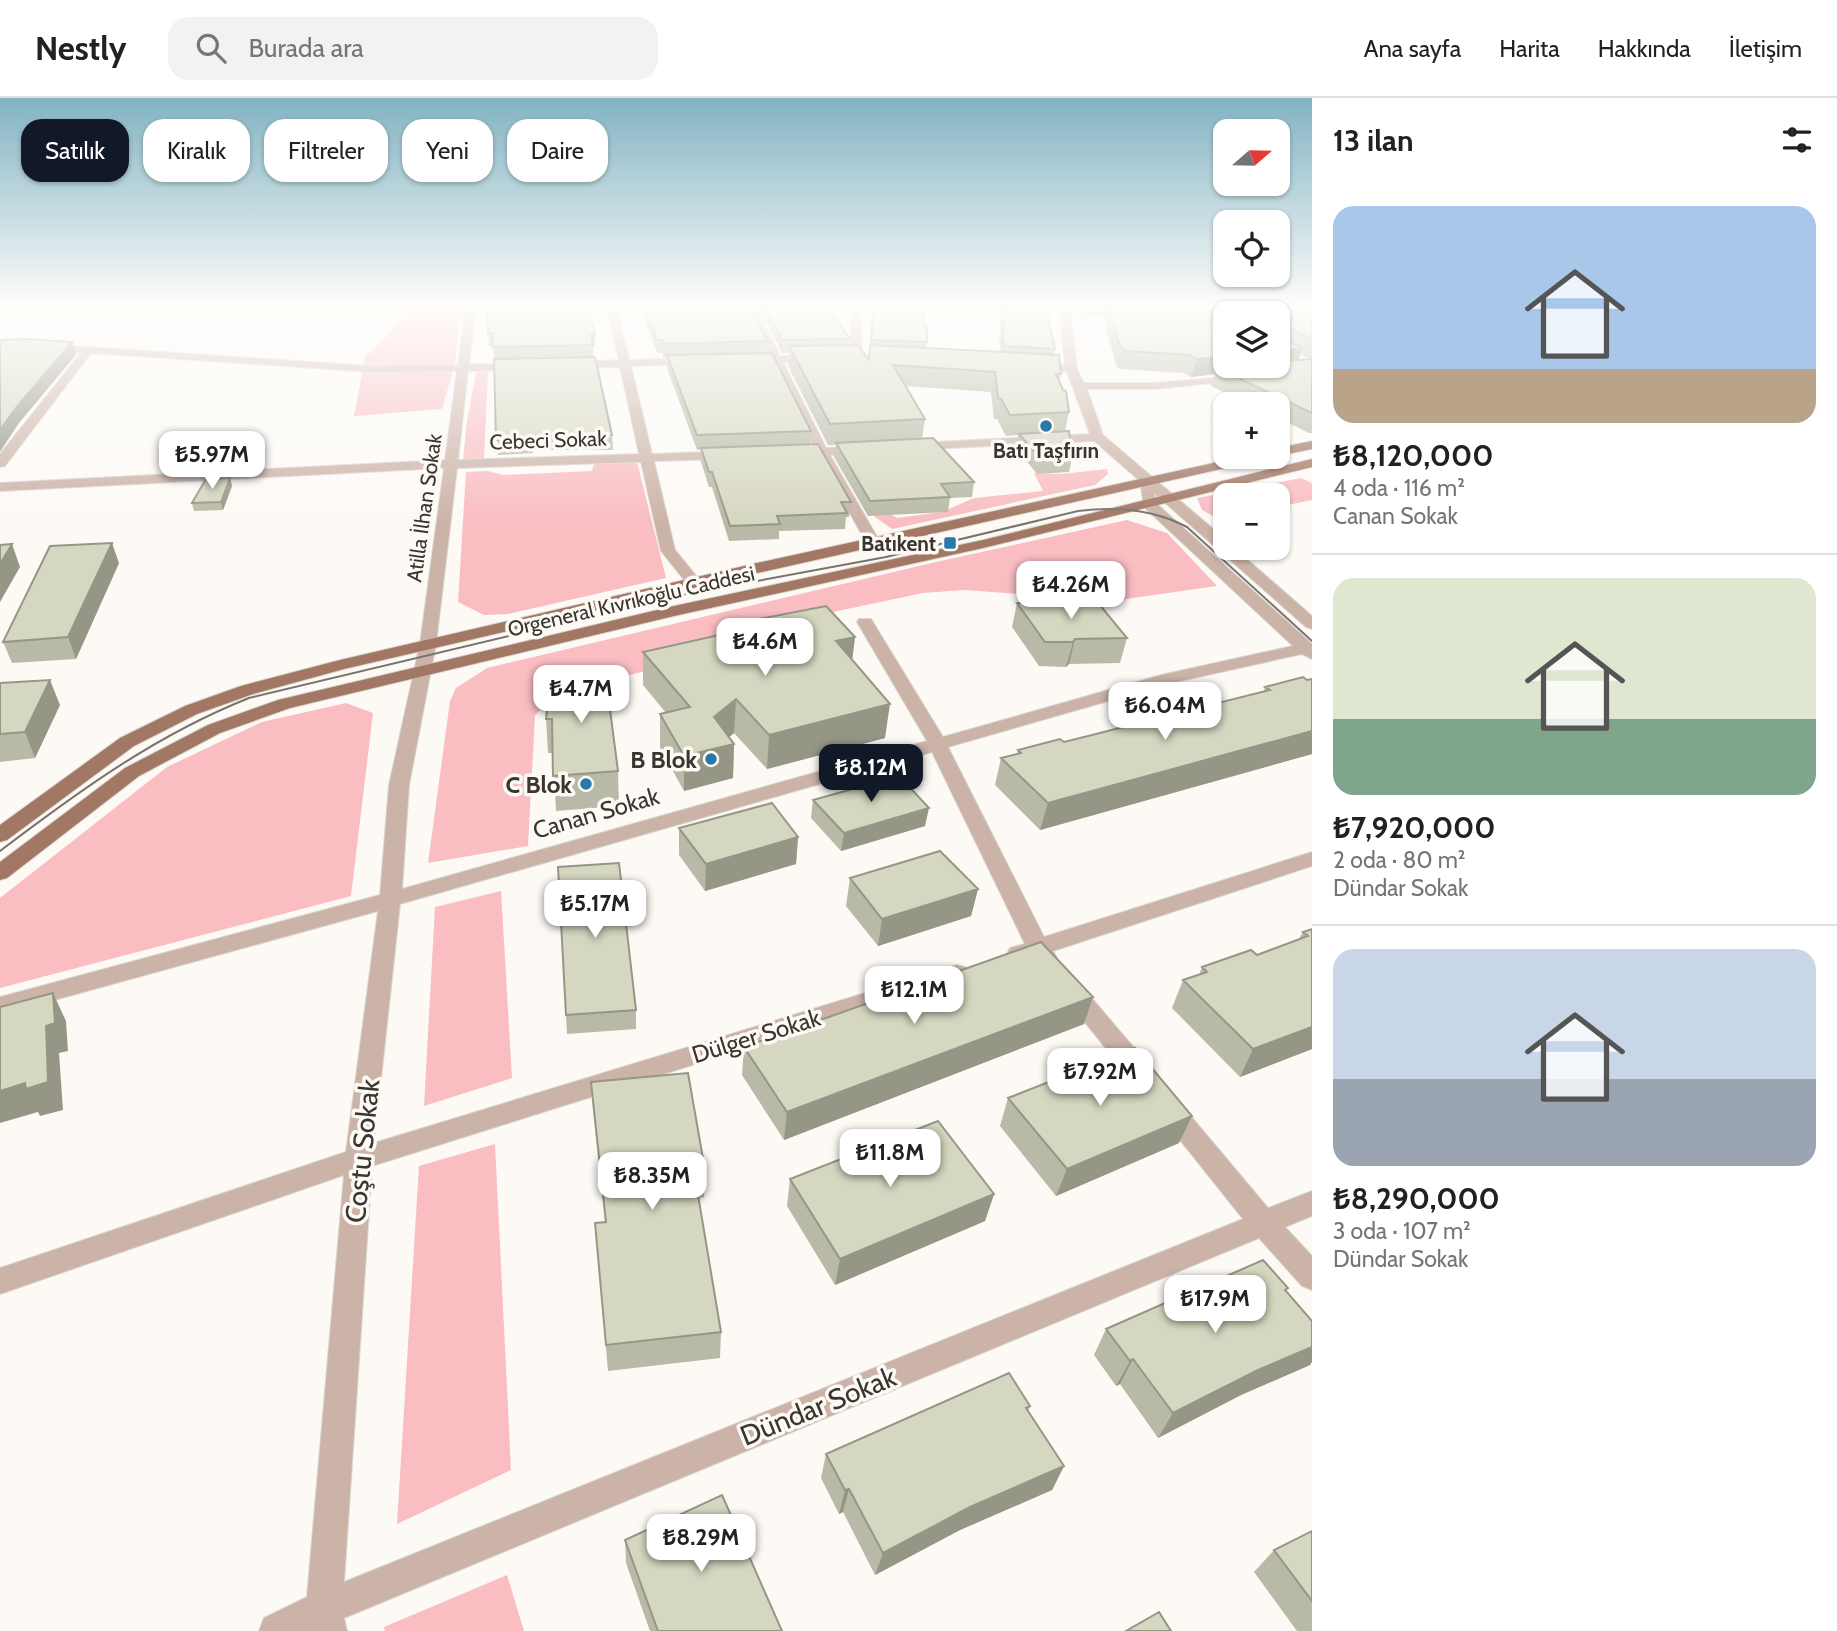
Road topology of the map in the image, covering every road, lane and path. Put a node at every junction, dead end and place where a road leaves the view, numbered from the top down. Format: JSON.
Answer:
{"nodes":[{"id":1,"x":65,"y":380,"type":"edge"},
{"id":2,"x":463,"y":380,"type":"edge"},
{"id":3,"x":628,"y":380,"type":"edge"},
{"id":4,"x":786,"y":380,"type":"edge"},
{"id":5,"x":1077,"y":380,"type":"edge"},
{"id":6,"x":1223,"y":380,"type":"edge"},
{"id":7,"x":1080,"y":386,"type":"junction"},
{"id":8,"x":1097,"y":437,"type":"junction"},
{"id":9,"x":1312,"y":445,"type":"edge"},
{"id":10,"x":904,"y":447,"type":"edge"},
{"id":11,"x":877,"y":449,"type":"edge"},
{"id":12,"x":1290,"y":450,"type":"edge"},
{"id":13,"x":822,"y":452,"type":"junction"},
{"id":14,"x":781,"y":453,"type":"edge"},
{"id":15,"x":740,"y":455,"type":"edge"},
{"id":16,"x":645,"y":458,"type":"junction"},
{"id":17,"x":0,"y":463,"type":"edge"},
{"id":18,"x":451,"y":464,"type":"junction"},
{"id":19,"x":1311,"y":464,"type":"edge"},
{"id":20,"x":1213,"y":467,"type":"edge"},
{"id":21,"x":1146,"y":481,"type":"junction"},
{"id":22,"x":0,"y":487,"type":"edge"},
{"id":23,"x":1170,"y":499,"type":"junction"},
{"id":24,"x":1149,"y":504,"type":"junction"},
{"id":25,"x":1213,"y":536,"type":"edge"},
{"id":26,"x":873,"y":542,"type":"junction"},
{"id":27,"x":1241,"y":560,"type":"edge"},
{"id":28,"x":694,"y":583,"type":"junction"},
{"id":29,"x":865,"y":622,"type":"dead end"},
{"id":30,"x":1312,"y":624,"type":"edge"},
{"id":31,"x":428,"y":645,"type":"junction"},
{"id":32,"x":1309,"y":651,"type":"edge"},
{"id":33,"x":421,"y":672,"type":"junction"},
{"id":34,"x":937,"y":743,"type":"junction"},
{"id":35,"x":0,"y":835,"type":"edge"},
{"id":36,"x":1312,"y":859,"type":"edge"},
{"id":37,"x":0,"y":873,"type":"edge"},
{"id":38,"x":390,"y":900,"type":"junction"},
{"id":39,"x":1038,"y":948,"type":"junction"},
{"id":40,"x":0,"y":1006,"type":"edge"},
{"id":41,"x":359,"y":1158,"type":"junction"},
{"id":42,"x":1312,"y":1203,"type":"edge"},
{"id":43,"x":1264,"y":1224,"type":"junction"},
{"id":44,"x":1312,"y":1277,"type":"edge"},
{"id":45,"x":0,"y":1282,"type":"edge"},
{"id":46,"x":326,"y":1620,"type":"edge"},
{"id":47,"x":277,"y":1631,"type":"edge"}],
"edges":[{"from":1,"to":17,"type":"street"},
{"from":2,"to":18,"type":"street","name":"Atilla İlhan Sokak"},
{"from":3,"to":16,"type":"street"},
{"from":4,"to":13,"type":"street"},
{"from":5,"to":7,"type":"street"},
{"from":6,"to":7,"type":"street"},
{"from":7,"to":8,"type":"street"},
{"from":8,"to":10,"type":"street"},
{"from":8,"to":21,"type":"street"},
{"from":9,"to":12,"type":"main road"},
{"from":11,"to":13,"type":"street"},
{"from":13,"to":14,"type":"street"},
{"from":13,"to":26,"type":"street"},
{"from":15,"to":16,"type":"street","name":"Cebeci Sokak"},
{"from":16,"to":18,"type":"street","name":"Cebeci Sokak"},
{"from":16,"to":28,"type":"street"},
{"from":18,"to":22,"type":"street","name":"Cebeci Sokak"},
{"from":18,"to":31,"type":"street","name":"Atilla İlhan Sokak"},
{"from":19,"to":23,"type":"main road","name":"Orgeneral Kıvrıkoğlu Caddesi"},
{"from":20,"to":21,"type":"main road"},
{"from":21,"to":23,"type":"street"},
{"from":21,"to":24,"type":"street"},
{"from":21,"to":26,"type":"main road"},
{"from":23,"to":24,"type":"main road","name":"Orgeneral Kıvrıkoğlu Caddesi"},
{"from":23,"to":25,"type":"street"},
{"from":24,"to":32,"type":"street"},
{"from":24,"to":33,"type":"main road","name":"Orgeneral Kıvrıkoğlu Caddesi"},
{"from":26,"to":28,"type":"main road"},
{"from":27,"to":30,"type":"street"},
{"from":28,"to":31,"type":"main road"},
{"from":29,"to":34,"type":"street"},
{"from":31,"to":33,"type":"street","name":"Atilla İlhan Sokak"},
{"from":31,"to":35,"type":"main road"},
{"from":32,"to":34,"type":"street","name":"Canan Sokak"},
{"from":33,"to":37,"type":"main road","name":"Orgeneral Kıvrıkoğlu Caddesi"},
{"from":33,"to":38,"type":"street","name":"Coştu Sokak"},
{"from":34,"to":38,"type":"street","name":"Canan Sokak"},
{"from":34,"to":39,"type":"street"},
{"from":36,"to":39,"type":"street","name":"Dülger Sokak"},
{"from":38,"to":40,"type":"street","name":"Canan Sokak"},
{"from":38,"to":41,"type":"street","name":"Coştu Sokak"},
{"from":39,"to":41,"type":"street","name":"Dülger Sokak"},
{"from":39,"to":43,"type":"street"},
{"from":41,"to":45,"type":"street","name":"Dülger Sokak"},
{"from":41,"to":46,"type":"street","name":"Coştu Sokak"},
{"from":42,"to":43,"type":"street","name":"Dündar Sokak"},
{"from":43,"to":44,"type":"street"},
{"from":43,"to":46,"type":"street","name":"Dündar Sokak"},
{"from":46,"to":47,"type":"street","name":"Dündar Sokak"}]}
